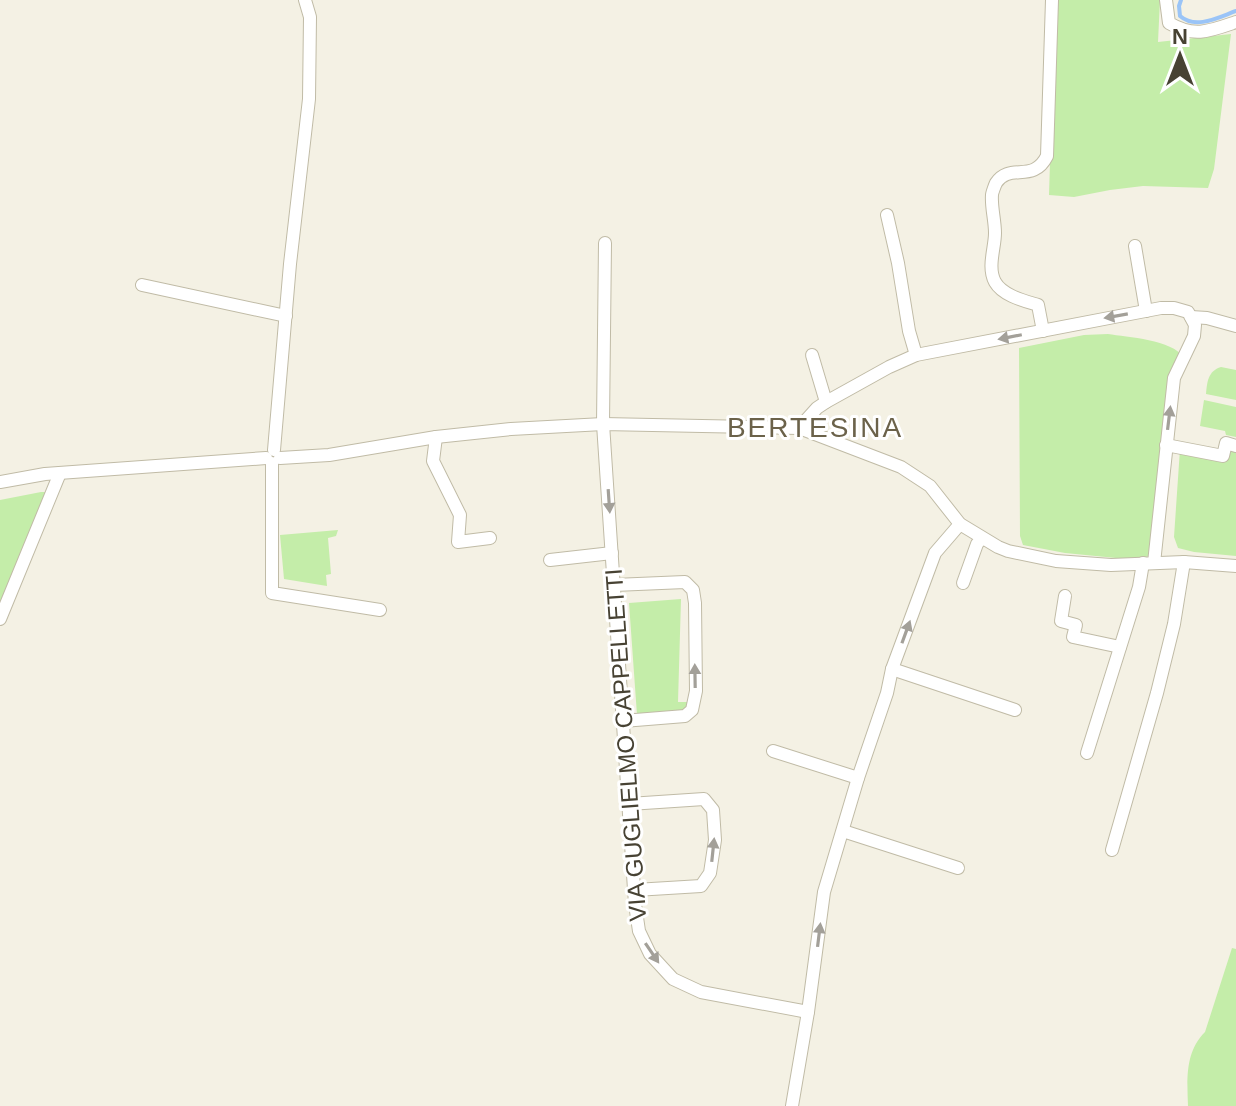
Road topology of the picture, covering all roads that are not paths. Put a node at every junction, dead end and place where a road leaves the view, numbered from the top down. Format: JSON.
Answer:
{"nodes":[{"id":1,"x":305,"y":0,"type":"edge"},
{"id":2,"x":1052,"y":0,"type":"edge"},
{"id":3,"x":1166,"y":0,"type":"edge"},
{"id":4,"x":1236,"y":22,"type":"edge"},
{"id":5,"x":887,"y":215,"type":"dead end"},
{"id":6,"x":605,"y":243,"type":"dead end"},
{"id":7,"x":1135,"y":246,"type":"dead end"},
{"id":8,"x":142,"y":285,"type":"dead end"},
{"id":9,"x":1146,"y":311,"type":"junction"},
{"id":10,"x":286,"y":316,"type":"junction"},
{"id":11,"x":1191,"y":317,"type":"junction"},
{"id":12,"x":1236,"y":326,"type":"edge"},
{"id":13,"x":1043,"y":331,"type":"junction"},
{"id":14,"x":812,"y":355,"type":"dead end"},
{"id":15,"x":916,"y":355,"type":"junction"},
{"id":16,"x":826,"y":402,"type":"junction"},
{"id":17,"x":603,"y":424,"type":"junction"},
{"id":18,"x":799,"y":428,"type":"junction"},
{"id":19,"x":436,"y":437,"type":"junction"},
{"id":20,"x":1166,"y":445,"type":"junction"},
{"id":21,"x":1236,"y":446,"type":"edge"},
{"id":22,"x":273,"y":457,"type":"junction"},
{"id":23,"x":60,"y":473,"type":"junction"},
{"id":24,"x":0,"y":482,"type":"edge"},
{"id":25,"x":960,"y":524,"type":"junction"},
{"id":26,"x":490,"y":538,"type":"dead end"},
{"id":27,"x":982,"y":538,"type":"junction"},
{"id":28,"x":612,"y":553,"type":"junction"},
{"id":29,"x":550,"y":560,"type":"dead end"},
{"id":30,"x":1184,"y":562,"type":"junction"},
{"id":31,"x":1148,"y":563,"type":"junction"},
{"id":32,"x":1236,"y":566,"type":"edge"},
{"id":33,"x":963,"y":583,"type":"dead end"},
{"id":34,"x":614,"y":585,"type":"junction"},
{"id":35,"x":1065,"y":596,"type":"dead end"},
{"id":36,"x":380,"y":610,"type":"dead end"},
{"id":37,"x":0,"y":619,"type":"edge"},
{"id":38,"x":1120,"y":647,"type":"junction"},
{"id":39,"x":892,"y":669,"type":"junction"},
{"id":40,"x":1015,"y":710,"type":"dead end"},
{"id":41,"x":623,"y":721,"type":"junction"},
{"id":42,"x":773,"y":751,"type":"dead end"},
{"id":43,"x":1087,"y":753,"type":"dead end"},
{"id":44,"x":858,"y":778,"type":"junction"},
{"id":45,"x":629,"y":804,"type":"junction"},
{"id":46,"x":843,"y":831,"type":"junction"},
{"id":47,"x":1112,"y":850,"type":"dead end"},
{"id":48,"x":958,"y":868,"type":"dead end"},
{"id":49,"x":635,"y":890,"type":"junction"},
{"id":50,"x":808,"y":1012,"type":"junction"},
{"id":51,"x":792,"y":1106,"type":"edge"}],
"edges":[{"from":1,"to":10,"type":"street"},
{"from":2,"to":13,"type":"street"},
{"from":3,"to":4,"type":"street"},
{"from":5,"to":15,"type":"street"},
{"from":6,"to":17,"type":"street","name":"VIA GUGLIELMO CAPPELLETTI"},
{"from":7,"to":9,"type":"street"},
{"from":8,"to":10,"type":"street"},
{"from":9,"to":11,"type":"street"},
{"from":9,"to":13,"type":"street","one_way":true},
{"from":10,"to":22,"type":"street"},
{"from":11,"to":12,"type":"street"},
{"from":20,"to":11,"type":"street","one_way":true},
{"from":13,"to":15,"type":"street","one_way":true},
{"from":14,"to":16,"type":"street"},
{"from":15,"to":16,"type":"street"},
{"from":16,"to":18,"type":"street"},
{"from":17,"to":18,"type":"street"},
{"from":17,"to":19,"type":"street"},
{"from":17,"to":28,"type":"street","name":"VIA GUGLIELMO CAPPELLETTI","one_way":true},
{"from":18,"to":25,"type":"street"},
{"from":19,"to":22,"type":"street"},
{"from":19,"to":26,"type":"street"},
{"from":20,"to":21,"type":"street"},
{"from":20,"to":31,"type":"street"},
{"from":22,"to":23,"type":"street"},
{"from":22,"to":36,"type":"street"},
{"from":23,"to":24,"type":"street"},
{"from":23,"to":37,"type":"street"},
{"from":25,"to":27,"type":"street"},
{"from":39,"to":25,"type":"street","one_way":true},
{"from":27,"to":31,"type":"street"},
{"from":27,"to":33,"type":"street"},
{"from":28,"to":29,"type":"street","name":"VIA GUGLIELMO CAPPELLETTI"},
{"from":28,"to":34,"type":"street","name":"VIA GUGLIELMO CAPPELLETTI"},
{"from":30,"to":31,"type":"street"},
{"from":30,"to":32,"type":"street"},
{"from":30,"to":47,"type":"street"},
{"from":31,"to":38,"type":"street"},
{"from":34,"to":41,"type":"street","name":"VIA GUGLIELMO CAPPELLETTI"},
{"from":41,"to":34,"type":"street","one_way":true},
{"from":35,"to":38,"type":"street"},
{"from":38,"to":43,"type":"street"},
{"from":39,"to":40,"type":"street"},
{"from":39,"to":44,"type":"street"},
{"from":41,"to":45,"type":"street","name":"VIA GUGLIELMO CAPPELLETTI"},
{"from":42,"to":44,"type":"street"},
{"from":44,"to":46,"type":"street"},
{"from":45,"to":49,"type":"street","name":"VIA GUGLIELMO CAPPELLETTI"},
{"from":49,"to":45,"type":"street","one_way":true},
{"from":46,"to":48,"type":"street"},
{"from":50,"to":46,"type":"street","one_way":true},
{"from":49,"to":50,"type":"street","name":"VIA GUGLIELMO CAPPELLETTI","one_way":true},
{"from":50,"to":51,"type":"street"}]}
